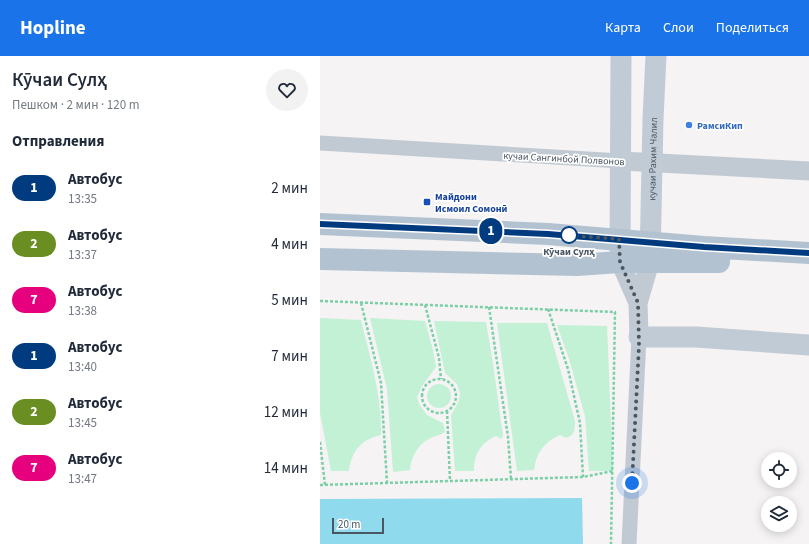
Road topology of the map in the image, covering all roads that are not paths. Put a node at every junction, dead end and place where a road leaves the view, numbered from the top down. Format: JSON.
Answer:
{"nodes":[{"id":1,"x":621,"y":56,"type":"edge"},
{"id":2,"x":656,"y":56,"type":"edge"},
{"id":3,"x":320,"y":143,"type":"edge"},
{"id":4,"x":621,"y":161,"type":"junction"},
{"id":5,"x":652,"y":162,"type":"junction"},
{"id":6,"x":809,"y":171,"type":"edge"},
{"id":7,"x":320,"y":224,"type":"edge"},
{"id":8,"x":619,"y":239,"type":"junction"},
{"id":9,"x":650,"y":252,"type":"junction"},
{"id":10,"x":809,"y":252,"type":"edge"},
{"id":11,"x":320,"y":258,"type":"edge"},
{"id":12,"x":620,"y":262,"type":"junction"},
{"id":13,"x":809,"y":267,"type":"edge"},
{"id":14,"x":638,"y":303,"type":"junction"},
{"id":15,"x":639,"y":337,"type":"junction"},
{"id":16,"x":809,"y":346,"type":"edge"},
{"id":17,"x":629,"y":544,"type":"edge"}],
"edges":[{"from":1,"to":4,"type":"main road"},
{"from":2,"to":5,"type":"main road","name":"кучаи Рахим Чалил"},
{"from":3,"to":4,"type":"street","name":"кучаи Сангинбой Полвонов"},
{"from":4,"to":5,"type":"street","name":"кучаи Сангинбой Полвонов"},
{"from":4,"to":8,"type":"main road"},
{"from":5,"to":6,"type":"street","name":"кучаи Сангинбой Полвонов"},
{"from":5,"to":9,"type":"main road","name":"кучаи Рахим Чалил"},
{"from":7,"to":8,"type":"main road"},
{"from":8,"to":9,"type":"main road"},
{"from":8,"to":12,"type":"main road"},
{"from":9,"to":10,"type":"main road"},
{"from":9,"to":12,"type":"main road"},
{"from":9,"to":13,"type":"main road"},
{"from":9,"to":14,"type":"street"},
{"from":11,"to":12,"type":"main road"},
{"from":12,"to":14,"type":"street"},
{"from":14,"to":15,"type":"street"},
{"from":15,"to":16,"type":"main road"},
{"from":15,"to":17,"type":"street"}]}
